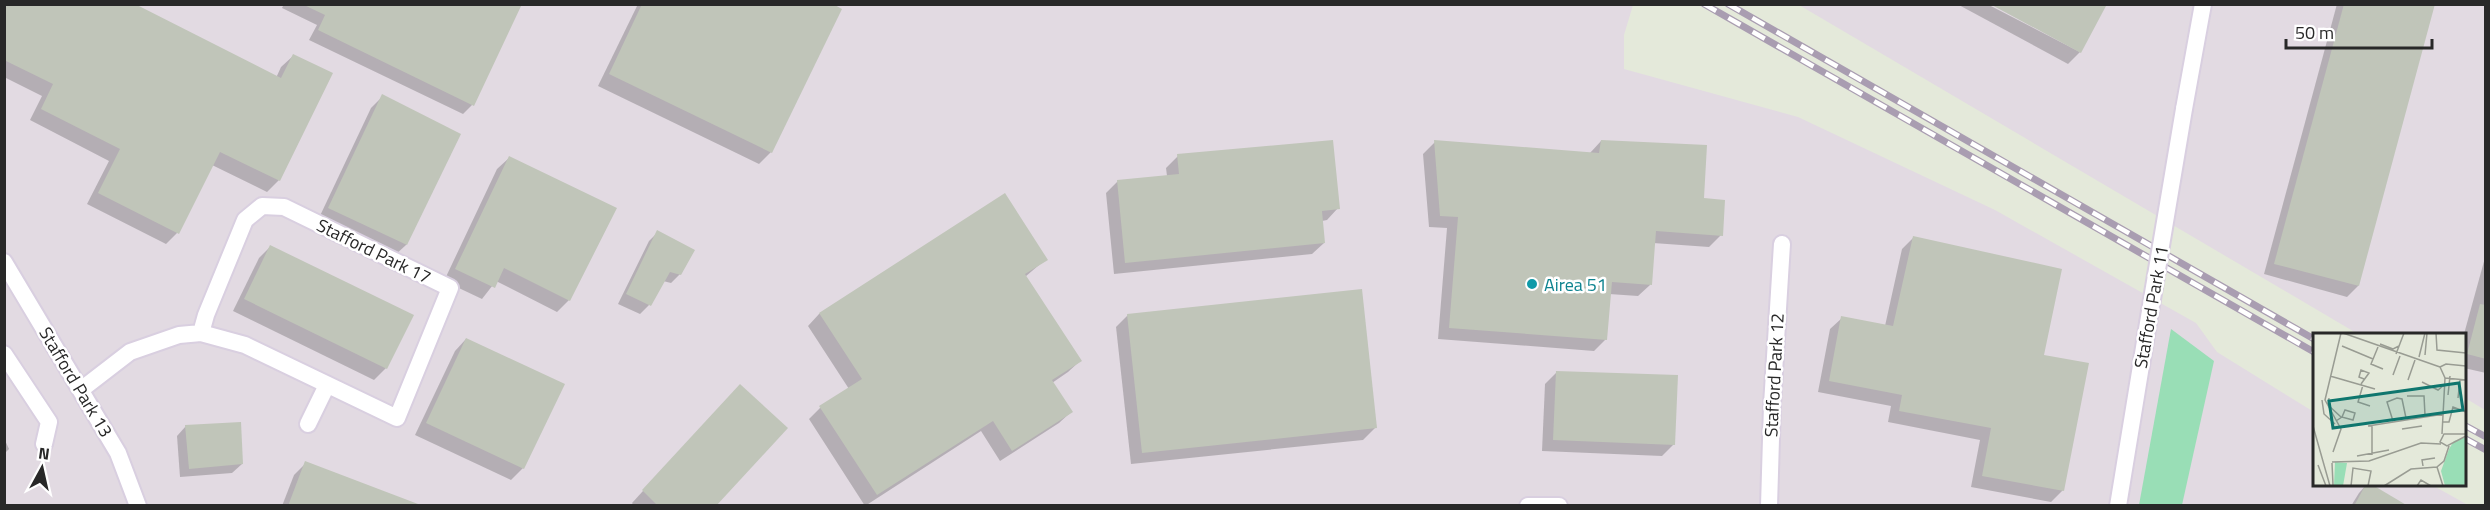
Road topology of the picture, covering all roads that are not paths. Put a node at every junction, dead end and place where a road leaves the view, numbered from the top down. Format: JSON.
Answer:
{"nodes":[{"id":1,"x":2203,"y":4,"type":"edge"},
{"id":2,"x":1782,"y":244,"type":"dead end"},
{"id":3,"x":4,"y":262,"type":"edge"},
{"id":4,"x":201,"y":333,"type":"junction"},
{"id":5,"x":4,"y":354,"type":"edge"},
{"id":6,"x":327,"y":385,"type":"junction"},
{"id":7,"x":82,"y":389,"type":"junction"},
{"id":8,"x":308,"y":424,"type":"dead end"},
{"id":9,"x":44,"y":444,"type":"dead end"},
{"id":10,"x":138,"y":506,"type":"edge"},
{"id":11,"x":1528,"y":506,"type":"edge"},
{"id":12,"x":1559,"y":506,"type":"edge"},
{"id":13,"x":1769,"y":506,"type":"edge"},
{"id":14,"x":2118,"y":506,"type":"edge"}],
"edges":[{"from":1,"to":14,"type":"street","name":"Stafford Park 11","bridge":true},
{"from":2,"to":13,"type":"street","name":"Stafford Park 12"},
{"from":3,"to":7,"type":"street","name":"Stafford Park 13"},
{"from":4,"to":6,"type":"street","name":"Stafford Park 17"},
{"from":4,"to":6,"type":"street","name":"Stafford Park 17"},
{"from":4,"to":7,"type":"street","name":"Stafford Park 17"},
{"from":5,"to":9,"type":"street"},
{"from":6,"to":8,"type":"street"},
{"from":7,"to":10,"type":"street","name":"Stafford Park 13"},
{"from":11,"to":12,"type":"street"}]}
